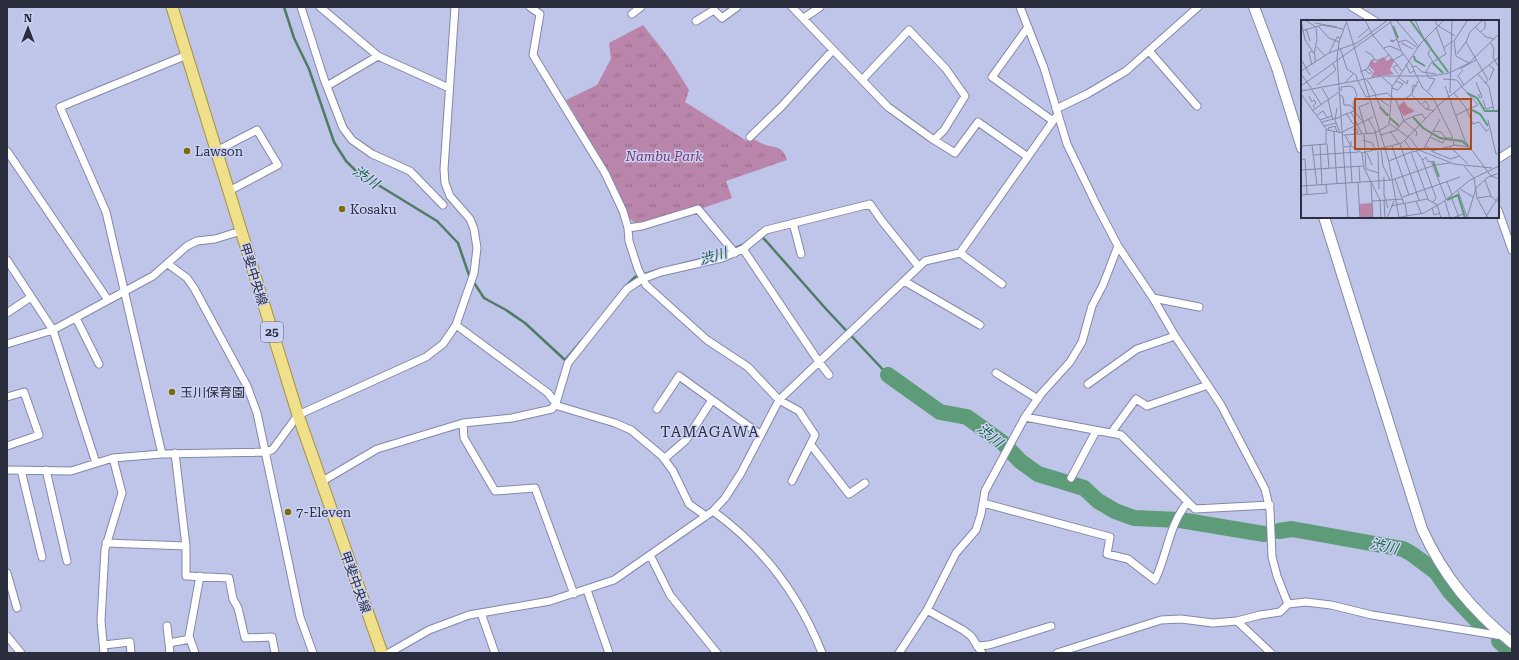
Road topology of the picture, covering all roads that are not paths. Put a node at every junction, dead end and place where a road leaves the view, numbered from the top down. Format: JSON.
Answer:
{"nodes":[{"id":1,"x":172,"y":7,"type":"edge"},
{"id":2,"x":301,"y":7,"type":"edge"},
{"id":3,"x":320,"y":7,"type":"edge"},
{"id":4,"x":455,"y":7,"type":"edge"},
{"id":5,"x":530,"y":7,"type":"edge"},
{"id":6,"x":642,"y":7,"type":"edge"},
{"id":7,"x":737,"y":7,"type":"edge"},
{"id":8,"x":792,"y":7,"type":"edge"},
{"id":9,"x":820,"y":7,"type":"edge"},
{"id":10,"x":1020,"y":7,"type":"edge"},
{"id":11,"x":1198,"y":7,"type":"edge"},
{"id":12,"x":1254,"y":7,"type":"edge"},
{"id":13,"x":1352,"y":7,"type":"edge"},
{"id":14,"x":632,"y":14,"type":"dead end"},
{"id":15,"x":804,"y":18,"type":"junction"},
{"id":16,"x":1372,"y":20,"type":"edge"},
{"id":17,"x":696,"y":21,"type":"dead end"},
{"id":18,"x":1028,"y":27,"type":"junction"},
{"id":19,"x":833,"y":50,"type":"junction"},
{"id":20,"x":1150,"y":52,"type":"junction"},
{"id":21,"x":187,"y":55,"type":"junction"},
{"id":22,"x":378,"y":56,"type":"junction"},
{"id":23,"x":862,"y":80,"type":"junction"},
{"id":24,"x":326,"y":86,"type":"junction"},
{"id":25,"x":449,"y":88,"type":"junction"},
{"id":26,"x":1197,"y":106,"type":"dead end"},
{"id":27,"x":1057,"y":112,"type":"junction"},
{"id":28,"x":1053,"y":121,"type":"junction"},
{"id":29,"x":750,"y":137,"type":"dead end"},
{"id":30,"x":934,"y":140,"type":"junction"},
{"id":31,"x":1301,"y":145,"type":"edge"},
{"id":32,"x":1512,"y":150,"type":"edge"},
{"id":33,"x":7,"y":151,"type":"edge"},
{"id":34,"x":216,"y":151,"type":"junction"},
{"id":35,"x":1028,"y":156,"type":"junction"},
{"id":36,"x":1499,"y":157,"type":"edge"},
{"id":37,"x":229,"y":191,"type":"junction"},
{"id":38,"x":443,"y":205,"type":"dead end"},
{"id":39,"x":1499,"y":213,"type":"edge"},
{"id":40,"x":1324,"y":218,"type":"edge"},
{"id":41,"x":793,"y":223,"type":"junction"},
{"id":42,"x":628,"y":228,"type":"junction"},
{"id":43,"x":241,"y":231,"type":"junction"},
{"id":44,"x":1118,"y":246,"type":"junction"},
{"id":45,"x":743,"y":249,"type":"junction"},
{"id":46,"x":1512,"y":250,"type":"edge"},
{"id":47,"x":735,"y":252,"type":"junction"},
{"id":48,"x":960,"y":253,"type":"junction"},
{"id":49,"x":801,"y":254,"type":"dead end"},
{"id":50,"x":7,"y":260,"type":"edge"},
{"id":51,"x":168,"y":264,"type":"junction"},
{"id":52,"x":919,"y":268,"type":"junction"},
{"id":53,"x":642,"y":279,"type":"junction"},
{"id":54,"x":904,"y":281,"type":"junction"},
{"id":55,"x":1002,"y":284,"type":"dead end"},
{"id":56,"x":125,"y":290,"type":"junction"},
{"id":57,"x":31,"y":297,"type":"junction"},
{"id":58,"x":1153,"y":298,"type":"junction"},
{"id":59,"x":108,"y":300,"type":"junction"},
{"id":60,"x":1199,"y":307,"type":"dead end"},
{"id":61,"x":7,"y":313,"type":"edge"},
{"id":62,"x":76,"y":318,"type":"junction"},
{"id":63,"x":456,"y":326,"type":"junction"},
{"id":64,"x":980,"y":326,"type":"dead end"},
{"id":65,"x":53,"y":330,"type":"junction"},
{"id":66,"x":1176,"y":336,"type":"junction"},
{"id":67,"x":7,"y":344,"type":"edge"},
{"id":68,"x":818,"y":362,"type":"junction"},
{"id":69,"x":99,"y":364,"type":"dead end"},
{"id":70,"x":996,"y":373,"type":"dead end"},
{"id":71,"x":829,"y":374,"type":"dead end"},
{"id":72,"x":1088,"y":384,"type":"dead end"},
{"id":73,"x":1208,"y":385,"type":"junction"},
{"id":74,"x":7,"y":397,"type":"edge"},
{"id":75,"x":1038,"y":399,"type":"junction"},
{"id":76,"x":712,"y":400,"type":"junction"},
{"id":77,"x":779,"y":400,"type":"junction"},
{"id":78,"x":556,"y":403,"type":"junction"},
{"id":79,"x":657,"y":409,"type":"dead end"},
{"id":80,"x":298,"y":415,"type":"junction"},
{"id":81,"x":1026,"y":417,"type":"junction"},
{"id":82,"x":463,"y":423,"type":"junction"},
{"id":83,"x":1096,"y":430,"type":"junction"},
{"id":84,"x":1111,"y":433,"type":"junction"},
{"id":85,"x":761,"y":435,"type":"junction"},
{"id":86,"x":811,"y":445,"type":"junction"},
{"id":87,"x":7,"y":446,"type":"edge"},
{"id":88,"x":267,"y":452,"type":"junction"},
{"id":89,"x":175,"y":453,"type":"junction"},
{"id":90,"x":162,"y":454,"type":"junction"},
{"id":91,"x":113,"y":458,"type":"junction"},
{"id":92,"x":664,"y":459,"type":"junction"},
{"id":93,"x":96,"y":463,"type":"junction"},
{"id":94,"x":7,"y":470,"type":"edge"},
{"id":95,"x":21,"y":470,"type":"junction"},
{"id":96,"x":46,"y":470,"type":"junction"},
{"id":97,"x":1071,"y":478,"type":"dead end"},
{"id":98,"x":792,"y":481,"type":"dead end"},
{"id":99,"x":321,"y":482,"type":"junction"},
{"id":100,"x":865,"y":483,"type":"dead end"},
{"id":101,"x":983,"y":503,"type":"junction"},
{"id":102,"x":1187,"y":503,"type":"junction"},
{"id":103,"x":1270,"y":505,"type":"junction"},
{"id":104,"x":713,"y":511,"type":"junction"},
{"id":105,"x":706,"y":516,"type":"junction"},
{"id":106,"x":106,"y":544,"type":"junction"},
{"id":107,"x":186,"y":546,"type":"junction"},
{"id":108,"x":650,"y":555,"type":"junction"},
{"id":109,"x":42,"y":557,"type":"dead end"},
{"id":110,"x":67,"y":561,"type":"dead end"},
{"id":111,"x":7,"y":573,"type":"edge"},
{"id":112,"x":200,"y":576,"type":"junction"},
{"id":113,"x":587,"y":590,"type":"junction"},
{"id":114,"x":574,"y":594,"type":"junction"},
{"id":115,"x":1288,"y":604,"type":"junction"},
{"id":116,"x":17,"y":608,"type":"dead end"},
{"id":117,"x":927,"y":610,"type":"junction"},
{"id":118,"x":481,"y":613,"type":"junction"},
{"id":119,"x":1237,"y":621,"type":"junction"},
{"id":120,"x":167,"y":626,"type":"dead end"},
{"id":121,"x":1051,"y":626,"type":"dead end"},
{"id":122,"x":1503,"y":636,"type":"junction"},
{"id":123,"x":8,"y":639,"type":"edge"},
{"id":124,"x":190,"y":639,"type":"junction"},
{"id":125,"x":169,"y":643,"type":"junction"},
{"id":126,"x":1512,"y":643,"type":"edge"},
{"id":127,"x":104,"y":645,"type":"junction"},
{"id":128,"x":977,"y":646,"type":"junction"},
{"id":129,"x":21,"y":653,"type":"edge"},
{"id":130,"x":104,"y":653,"type":"edge"},
{"id":131,"x":132,"y":653,"type":"edge"},
{"id":132,"x":170,"y":653,"type":"edge"},
{"id":133,"x":195,"y":653,"type":"edge"},
{"id":134,"x":275,"y":653,"type":"edge"},
{"id":135,"x":313,"y":653,"type":"edge"},
{"id":136,"x":382,"y":653,"type":"edge"},
{"id":137,"x":390,"y":653,"type":"edge"},
{"id":138,"x":496,"y":653,"type":"edge"},
{"id":139,"x":609,"y":653,"type":"edge"},
{"id":140,"x":717,"y":653,"type":"edge"},
{"id":141,"x":822,"y":653,"type":"edge"},
{"id":142,"x":899,"y":653,"type":"edge"},
{"id":143,"x":982,"y":653,"type":"edge"},
{"id":144,"x":1057,"y":653,"type":"edge"},
{"id":145,"x":1271,"y":653,"type":"edge"}],
"edges":[{"from":1,"to":21,"type":"main road","name":"甲斐中央線","number":"25"},
{"from":2,"to":24,"type":"street"},
{"from":3,"to":22,"type":"street"},
{"from":4,"to":25,"type":"street"},
{"from":5,"to":42,"type":"street"},
{"from":6,"to":14,"type":"street"},
{"from":7,"to":17,"type":"street"},
{"from":8,"to":15,"type":"street"},
{"from":9,"to":15,"type":"street"},
{"from":10,"to":18,"type":"street"},
{"from":11,"to":20,"type":"street"},
{"from":12,"to":31,"type":"street"},
{"from":13,"to":16,"type":"street"},
{"from":15,"to":19,"type":"street"},
{"from":18,"to":27,"type":"street"},
{"from":18,"to":28,"type":"street"},
{"from":19,"to":23,"type":"street"},
{"from":19,"to":29,"type":"street"},
{"from":20,"to":26,"type":"street"},
{"from":20,"to":27,"type":"street"},
{"from":21,"to":34,"type":"main road","name":"甲斐中央線","number":"25"},
{"from":21,"to":56,"type":"street"},
{"from":22,"to":24,"type":"street"},
{"from":22,"to":25,"type":"street"},
{"from":23,"to":30,"type":"street"},
{"from":23,"to":30,"type":"street"},
{"from":24,"to":38,"type":"street"},
{"from":25,"to":63,"type":"street"},
{"from":27,"to":28,"type":"street"},
{"from":27,"to":44,"type":"street"},
{"from":28,"to":35,"type":"street"},
{"from":30,"to":35,"type":"street"},
{"from":32,"to":36,"type":"street"},
{"from":33,"to":59,"type":"street"},
{"from":34,"to":37,"type":"main road","name":"甲斐中央線","number":"25"},
{"from":34,"to":37,"type":"street"},
{"from":35,"to":48,"type":"street"},
{"from":37,"to":43,"type":"main road","name":"甲斐中央線","number":"25"},
{"from":39,"to":46,"type":"street"},
{"from":40,"to":122,"type":"street"},
{"from":41,"to":45,"type":"street"},
{"from":41,"to":49,"type":"street"},
{"from":41,"to":52,"type":"street"},
{"from":42,"to":47,"type":"street"},
{"from":42,"to":53,"type":"street"},
{"from":43,"to":51,"type":"street"},
{"from":43,"to":80,"type":"main road","name":"甲斐中央線","number":"25"},
{"from":44,"to":58,"type":"street"},
{"from":44,"to":75,"type":"street"},
{"from":45,"to":47,"type":"street"},
{"from":45,"to":68,"type":"street"},
{"from":47,"to":53,"type":"street"},
{"from":48,"to":52,"type":"street"},
{"from":48,"to":55,"type":"street"},
{"from":50,"to":57,"type":"street"},
{"from":51,"to":56,"type":"street"},
{"from":51,"to":88,"type":"street"},
{"from":52,"to":54,"type":"street"},
{"from":53,"to":77,"type":"street"},
{"from":53,"to":78,"type":"street"},
{"from":54,"to":64,"type":"street"},
{"from":54,"to":68,"type":"street"},
{"from":56,"to":59,"type":"street"},
{"from":56,"to":90,"type":"street"},
{"from":57,"to":61,"type":"street"},
{"from":57,"to":65,"type":"street"},
{"from":58,"to":60,"type":"street"},
{"from":58,"to":66,"type":"street"},
{"from":59,"to":62,"type":"street"},
{"from":62,"to":65,"type":"street"},
{"from":62,"to":69,"type":"street"},
{"from":63,"to":78,"type":"street"},
{"from":63,"to":80,"type":"street"},
{"from":65,"to":67,"type":"street"},
{"from":65,"to":93,"type":"street"},
{"from":66,"to":72,"type":"street"},
{"from":66,"to":73,"type":"street"},
{"from":68,"to":71,"type":"street"},
{"from":68,"to":77,"type":"street"},
{"from":70,"to":75,"type":"street"},
{"from":73,"to":84,"type":"street"},
{"from":73,"to":103,"type":"street"},
{"from":74,"to":87,"type":"street"},
{"from":75,"to":81,"type":"street"},
{"from":76,"to":79,"type":"street"},
{"from":76,"to":85,"type":"street"},
{"from":76,"to":92,"type":"street"},
{"from":77,"to":85,"type":"street"},
{"from":77,"to":86,"type":"street"},
{"from":78,"to":82,"type":"street"},
{"from":78,"to":92,"type":"street"},
{"from":80,"to":88,"type":"street"},
{"from":80,"to":99,"type":"main road","name":"甲斐中央線","number":"25"},
{"from":81,"to":83,"type":"street"},
{"from":81,"to":101,"type":"street"},
{"from":82,"to":99,"type":"street"},
{"from":82,"to":114,"type":"street"},
{"from":83,"to":84,"type":"street"},
{"from":83,"to":97,"type":"street"},
{"from":84,"to":102,"type":"street"},
{"from":85,"to":104,"type":"street"},
{"from":86,"to":98,"type":"street"},
{"from":86,"to":100,"type":"street"},
{"from":88,"to":89,"type":"street"},
{"from":88,"to":135,"type":"street"},
{"from":89,"to":90,"type":"street"},
{"from":89,"to":107,"type":"street"},
{"from":90,"to":91,"type":"street"},
{"from":91,"to":93,"type":"street"},
{"from":91,"to":106,"type":"street"},
{"from":92,"to":105,"type":"street"},
{"from":93,"to":96,"type":"street"},
{"from":94,"to":95,"type":"street"},
{"from":95,"to":96,"type":"street"},
{"from":95,"to":109,"type":"street"},
{"from":96,"to":110,"type":"street"},
{"from":99,"to":136,"type":"main road","name":"甲斐中央線","number":"25"},
{"from":101,"to":102,"type":"street"},
{"from":101,"to":117,"type":"street"},
{"from":102,"to":103,"type":"street"},
{"from":103,"to":115,"type":"street"},
{"from":104,"to":105,"type":"street"},
{"from":104,"to":141,"type":"street"},
{"from":105,"to":108,"type":"street"},
{"from":106,"to":107,"type":"street"},
{"from":106,"to":127,"type":"street"},
{"from":107,"to":112,"type":"street"},
{"from":108,"to":113,"type":"street"},
{"from":108,"to":140,"type":"street"},
{"from":111,"to":116,"type":"street"},
{"from":112,"to":124,"type":"street"},
{"from":112,"to":134,"type":"street"},
{"from":113,"to":114,"type":"street"},
{"from":113,"to":139,"type":"street"},
{"from":114,"to":118,"type":"street"},
{"from":115,"to":119,"type":"street"},
{"from":115,"to":122,"type":"street"},
{"from":117,"to":128,"type":"street"},
{"from":117,"to":142,"type":"street"},
{"from":118,"to":137,"type":"street"},
{"from":118,"to":138,"type":"street"},
{"from":119,"to":144,"type":"street"},
{"from":119,"to":145,"type":"street"},
{"from":120,"to":125,"type":"street"},
{"from":121,"to":128,"type":"street"},
{"from":122,"to":126,"type":"street"},
{"from":123,"to":129,"type":"street"},
{"from":124,"to":125,"type":"street"},
{"from":124,"to":133,"type":"street"},
{"from":125,"to":132,"type":"street"},
{"from":127,"to":130,"type":"street"},
{"from":127,"to":131,"type":"street"},
{"from":128,"to":143,"type":"street"}]}
